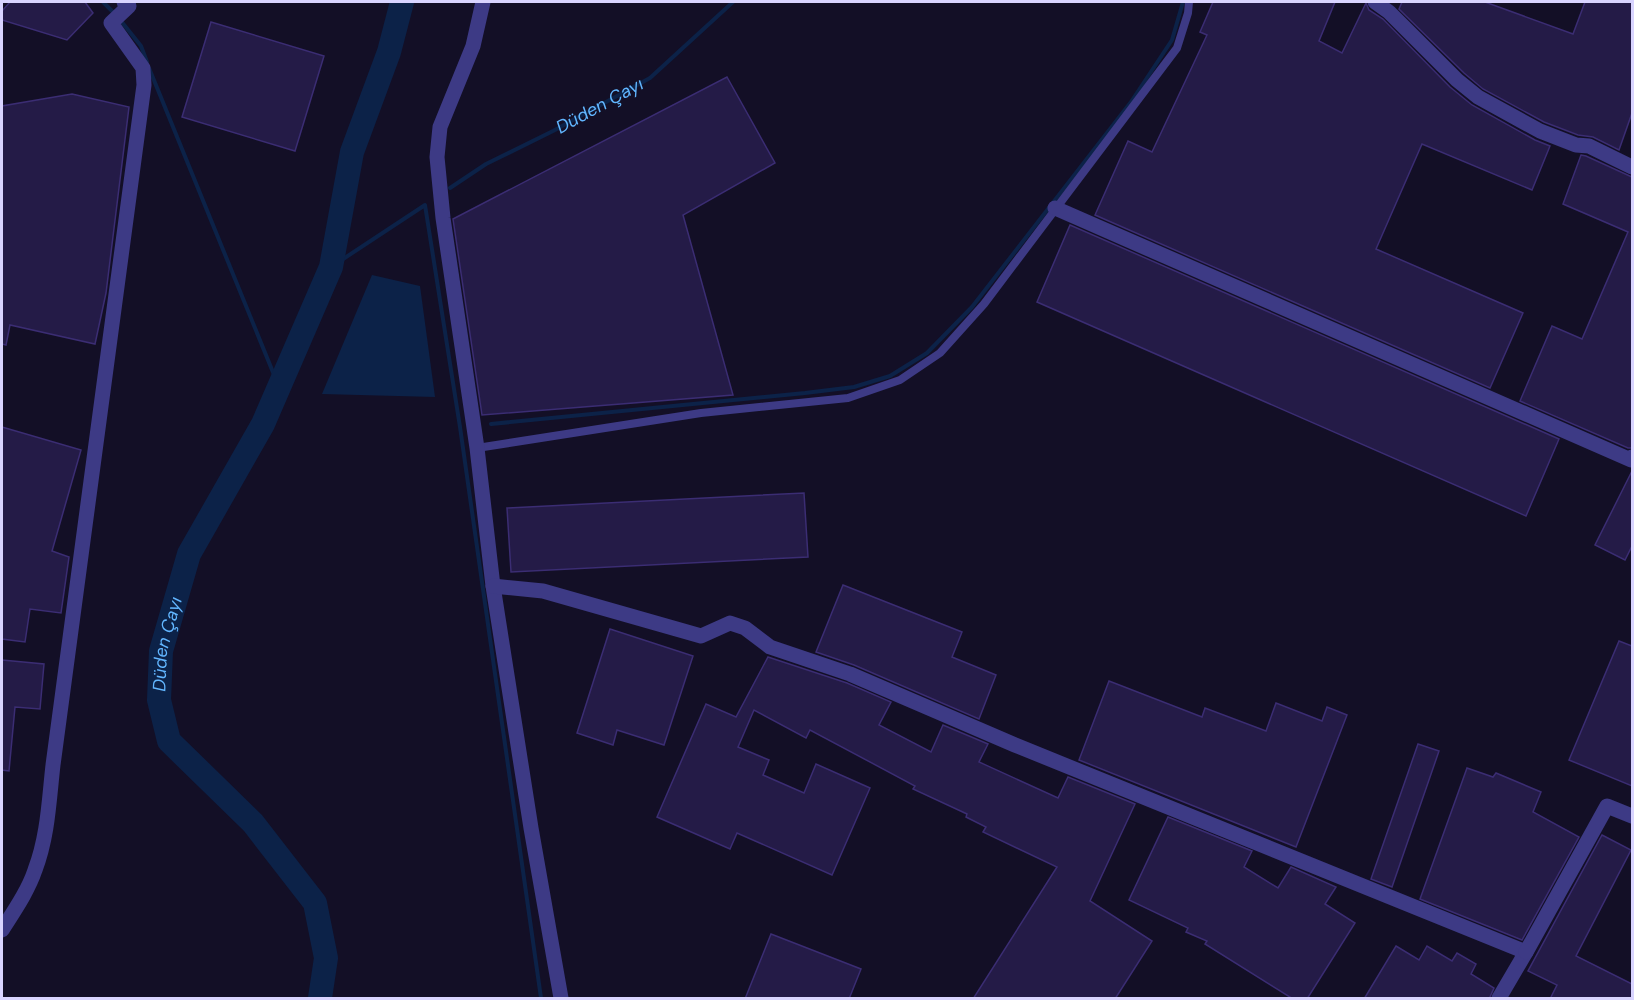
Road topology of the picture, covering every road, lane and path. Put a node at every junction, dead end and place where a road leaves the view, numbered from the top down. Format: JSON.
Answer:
{"nodes":[{"id":1,"x":124,"y":2,"type":"edge"},
{"id":2,"x":483,"y":2,"type":"edge"},
{"id":3,"x":1189,"y":2,"type":"edge"},
{"id":4,"x":1375,"y":2,"type":"edge"},
{"id":5,"x":1632,"y":167,"type":"edge"},
{"id":6,"x":1055,"y":208,"type":"junction"},
{"id":7,"x":477,"y":448,"type":"junction"},
{"id":8,"x":1632,"y":458,"type":"edge"},
{"id":9,"x":493,"y":586,"type":"junction"},
{"id":10,"x":1632,"y":816,"type":"edge"},
{"id":11,"x":2,"y":930,"type":"edge"},
{"id":12,"x":1526,"y":952,"type":"junction"},
{"id":13,"x":561,"y":999,"type":"edge"},
{"id":14,"x":1499,"y":999,"type":"edge"}],
"edges":[{"from":1,"to":11,"type":"street"},
{"from":2,"to":7,"type":"street"},
{"from":3,"to":6,"type":"lane"},
{"from":4,"to":5,"type":"street"},
{"from":6,"to":7,"type":"lane"},
{"from":6,"to":8,"type":"street"},
{"from":7,"to":9,"type":"street"},
{"from":9,"to":12,"type":"street"},
{"from":9,"to":13,"type":"street"},
{"from":10,"to":12,"type":"street"},
{"from":12,"to":14,"type":"street"}]}
